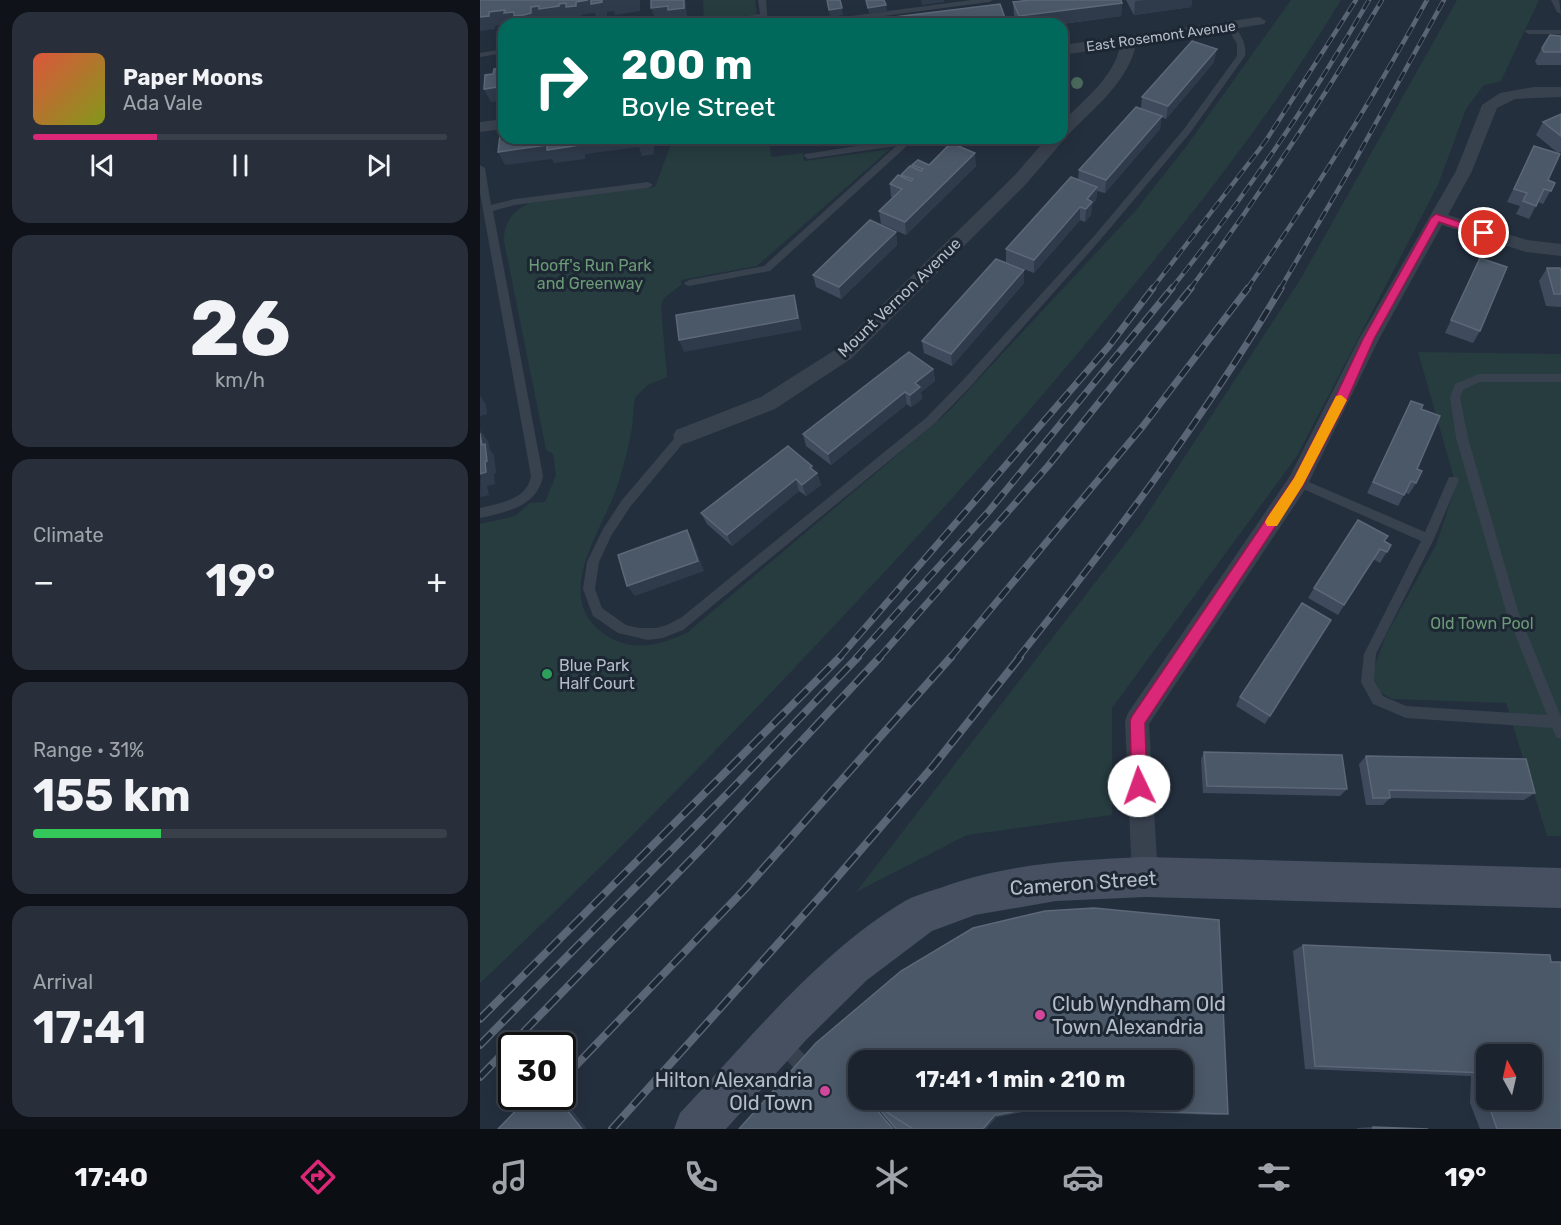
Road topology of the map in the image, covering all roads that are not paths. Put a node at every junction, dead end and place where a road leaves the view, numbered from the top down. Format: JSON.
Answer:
{"nodes":[{"id":1,"x":762,"y":0,"type":"edge"},
{"id":2,"x":989,"y":0,"type":"edge"},
{"id":3,"x":1555,"y":0,"type":"edge"},
{"id":4,"x":1561,"y":12,"type":"edge"},
{"id":5,"x":765,"y":18,"type":"edge"},
{"id":6,"x":852,"y":18,"type":"edge"},
{"id":7,"x":1259,"y":21,"type":"dead end"},
{"id":8,"x":1230,"y":25,"type":"junction"},
{"id":9,"x":1529,"y":32,"type":"dead end"},
{"id":10,"x":1561,"y":32,"type":"edge"},
{"id":11,"x":1129,"y":41,"type":"junction"},
{"id":12,"x":1068,"y":49,"type":"edge"},
{"id":13,"x":498,"y":52,"type":"edge"},
{"id":14,"x":480,"y":55,"type":"edge"},
{"id":15,"x":1561,"y":92,"type":"edge"},
{"id":16,"x":1068,"y":124,"type":"edge"},
{"id":17,"x":498,"y":125,"type":"edge"},
{"id":18,"x":480,"y":127,"type":"edge"},
{"id":19,"x":892,"y":144,"type":"edge"},
{"id":20,"x":904,"y":144,"type":"edge"},
{"id":21,"x":1051,"y":144,"type":"edge"},
{"id":22,"x":808,"y":156,"type":"dead end"},
{"id":23,"x":480,"y":168,"type":"edge"},
{"id":24,"x":648,"y":185,"type":"dead end"},
{"id":25,"x":488,"y":209,"type":"junction"},
{"id":26,"x":1436,"y":218,"type":"junction"},
{"id":27,"x":1561,"y":250,"type":"edge"},
{"id":28,"x":689,"y":283,"type":"dead end"},
{"id":29,"x":1561,"y":378,"type":"edge"},
{"id":30,"x":683,"y":436,"type":"joint"},
{"id":31,"x":1453,"y":480,"type":"dead end"},
{"id":32,"x":1298,"y":482,"type":"junction"},
{"id":33,"x":480,"y":513,"type":"edge"},
{"id":34,"x":1428,"y":539,"type":"junction"},
{"id":35,"x":1559,"y":728,"type":"edge"},
{"id":36,"x":1145,"y":877,"type":"junction"},
{"id":37,"x":1561,"y":888,"type":"edge"},
{"id":38,"x":778,"y":1040,"type":"junction"},
{"id":39,"x":809,"y":1071,"type":"edge"},
{"id":40,"x":696,"y":1129,"type":"edge"}],
"edges":[{"from":1,"to":5,"type":"lane"},
{"from":2,"to":6,"type":"lane"},
{"from":3,"to":4,"type":"lane"},
{"from":7,"to":8,"type":"street","name":"East Rosemont Avenue"},
{"from":8,"to":11,"type":"street","name":"East Rosemont Avenue"},
{"from":8,"to":30,"type":"lane"},
{"from":9,"to":10,"type":"lane"},
{"from":11,"to":12,"type":"street","name":"East Rosemont Avenue"},
{"from":11,"to":16,"type":"street"},
{"from":13,"to":14,"type":"lane"},
{"from":15,"to":26,"type":"street"},
{"from":17,"to":18,"type":"street"},
{"from":19,"to":22,"type":"lane"},
{"from":20,"to":28,"type":"lane"},
{"from":21,"to":30,"type":"street","name":"Mount Vernon Avenue"},
{"from":23,"to":25,"type":"lane"},
{"from":24,"to":25,"type":"lane"},
{"from":25,"to":33,"type":"lane"},
{"from":26,"to":27,"type":"street"},
{"from":26,"to":32,"type":"street"},
{"from":29,"to":35,"type":"lane"},
{"from":31,"to":34,"type":"lane"},
{"from":32,"to":34,"type":"lane"},
{"from":32,"to":36,"type":"street"},
{"from":34,"to":35,"type":"lane"},
{"from":36,"to":37,"type":"street","name":"Cameron Street"},
{"from":36,"to":38,"type":"street","name":"Cameron Street"},
{"from":38,"to":39,"type":"lane"},
{"from":38,"to":40,"type":"street","name":"Cameron Street"}]}
